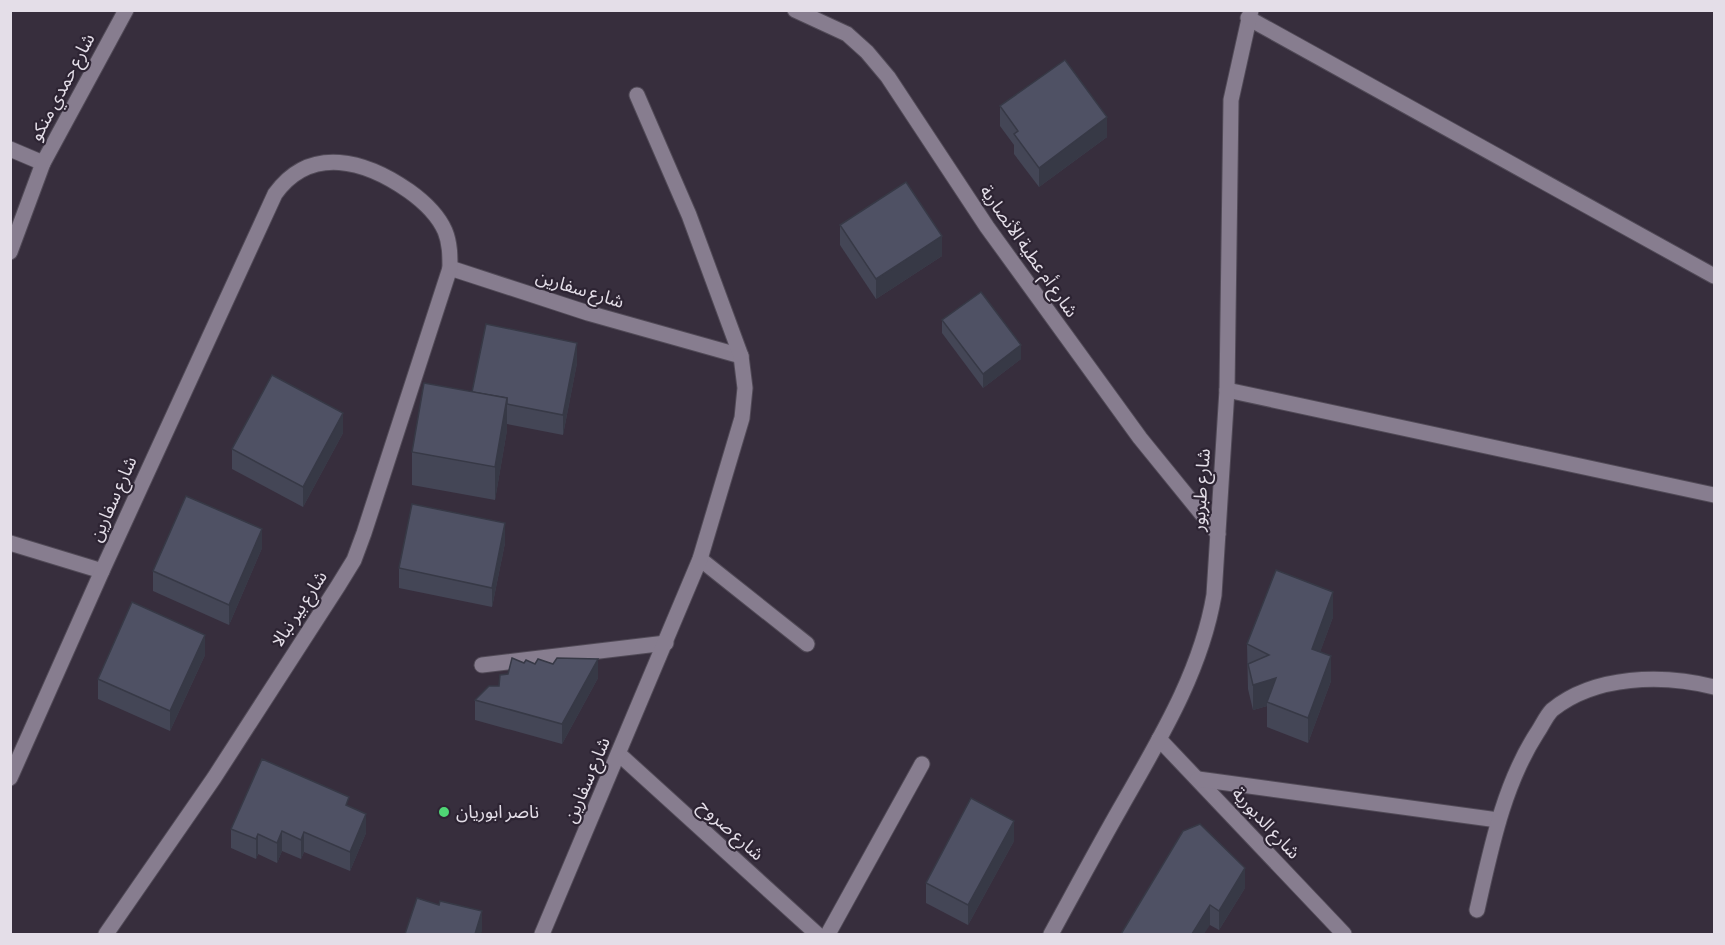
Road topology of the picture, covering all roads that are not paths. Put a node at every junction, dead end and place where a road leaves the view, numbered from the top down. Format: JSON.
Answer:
{"nodes":[{"id":1,"x":126,"y":10,"type":"edge"},
{"id":2,"x":795,"y":10,"type":"edge"},
{"id":3,"x":1249,"y":14,"type":"edge"},
{"id":4,"x":637,"y":95,"type":"dead end"},
{"id":5,"x":10,"y":149,"type":"edge"},
{"id":6,"x":43,"y":163,"type":"junction"},
{"id":7,"x":10,"y":252,"type":"edge"},
{"id":8,"x":450,"y":268,"type":"junction"},
{"id":9,"x":1714,"y":276,"type":"edge"},
{"id":10,"x":741,"y":356,"type":"junction"},
{"id":11,"x":1227,"y":390,"type":"junction"},
{"id":12,"x":1714,"y":495,"type":"edge"},
{"id":13,"x":1218,"y":534,"type":"junction"},
{"id":14,"x":10,"y":543,"type":"edge"},
{"id":15,"x":700,"y":559,"type":"junction"},
{"id":16,"x":102,"y":571,"type":"junction"},
{"id":17,"x":666,"y":643,"type":"junction"},
{"id":18,"x":807,"y":644,"type":"dead end"},
{"id":19,"x":482,"y":665,"type":"dead end"},
{"id":20,"x":1714,"y":687,"type":"edge"},
{"id":21,"x":1159,"y":739,"type":"junction"},
{"id":22,"x":620,"y":754,"type":"junction"},
{"id":23,"x":922,"y":764,"type":"dead end"},
{"id":24,"x":10,"y":778,"type":"edge"},
{"id":25,"x":1198,"y":779,"type":"junction"},
{"id":26,"x":1498,"y":820,"type":"junction"},
{"id":27,"x":1477,"y":910,"type":"dead end"},
{"id":28,"x":106,"y":934,"type":"edge"},
{"id":29,"x":542,"y":934,"type":"edge"},
{"id":30,"x":817,"y":934,"type":"edge"},
{"id":31,"x":828,"y":934,"type":"edge"},
{"id":32,"x":1051,"y":934,"type":"edge"},
{"id":33,"x":1344,"y":934,"type":"edge"}],
"edges":[{"from":1,"to":6,"type":"street","name":"شارع حمدي منكو"},
{"from":2,"to":13,"type":"street","name":"شارع أم عطية الأنصارية"},
{"from":3,"to":9,"type":"street"},
{"from":3,"to":11,"type":"street","name":"شارع طبربور"},
{"from":4,"to":10,"type":"street"},
{"from":5,"to":6,"type":"street"},
{"from":6,"to":7,"type":"street","name":"شارع حمدي منكو"},
{"from":8,"to":10,"type":"street","name":"شارع سفارين"},
{"from":8,"to":16,"type":"street","name":"شارع سفارين"},
{"from":8,"to":28,"type":"street","name":"شارع بير نبالا"},
{"from":10,"to":15,"type":"street","name":"شارع سفارين"},
{"from":11,"to":12,"type":"street"},
{"from":11,"to":13,"type":"street","name":"شارع طبربور"},
{"from":13,"to":21,"type":"street","name":"شارع طبربور"},
{"from":14,"to":16,"type":"street","name":"شارع سفارين"},
{"from":15,"to":17,"type":"street","name":"شارع سفارين"},
{"from":15,"to":18,"type":"street"},
{"from":16,"to":24,"type":"street","name":"شارع سفارين"},
{"from":17,"to":19,"type":"street"},
{"from":17,"to":22,"type":"street","name":"شارع سفارين"},
{"from":20,"to":26,"type":"street"},
{"from":21,"to":25,"type":"street","name":"شارع الدبورية"},
{"from":21,"to":32,"type":"street","name":"شارع طبربور"},
{"from":22,"to":29,"type":"street","name":"شارع سفارين"},
{"from":22,"to":30,"type":"street","name":"شارع صروح"},
{"from":23,"to":31,"type":"street"},
{"from":25,"to":26,"type":"street"},
{"from":25,"to":33,"type":"street","name":"شارع الدبورية"},
{"from":26,"to":27,"type":"street"}]}
